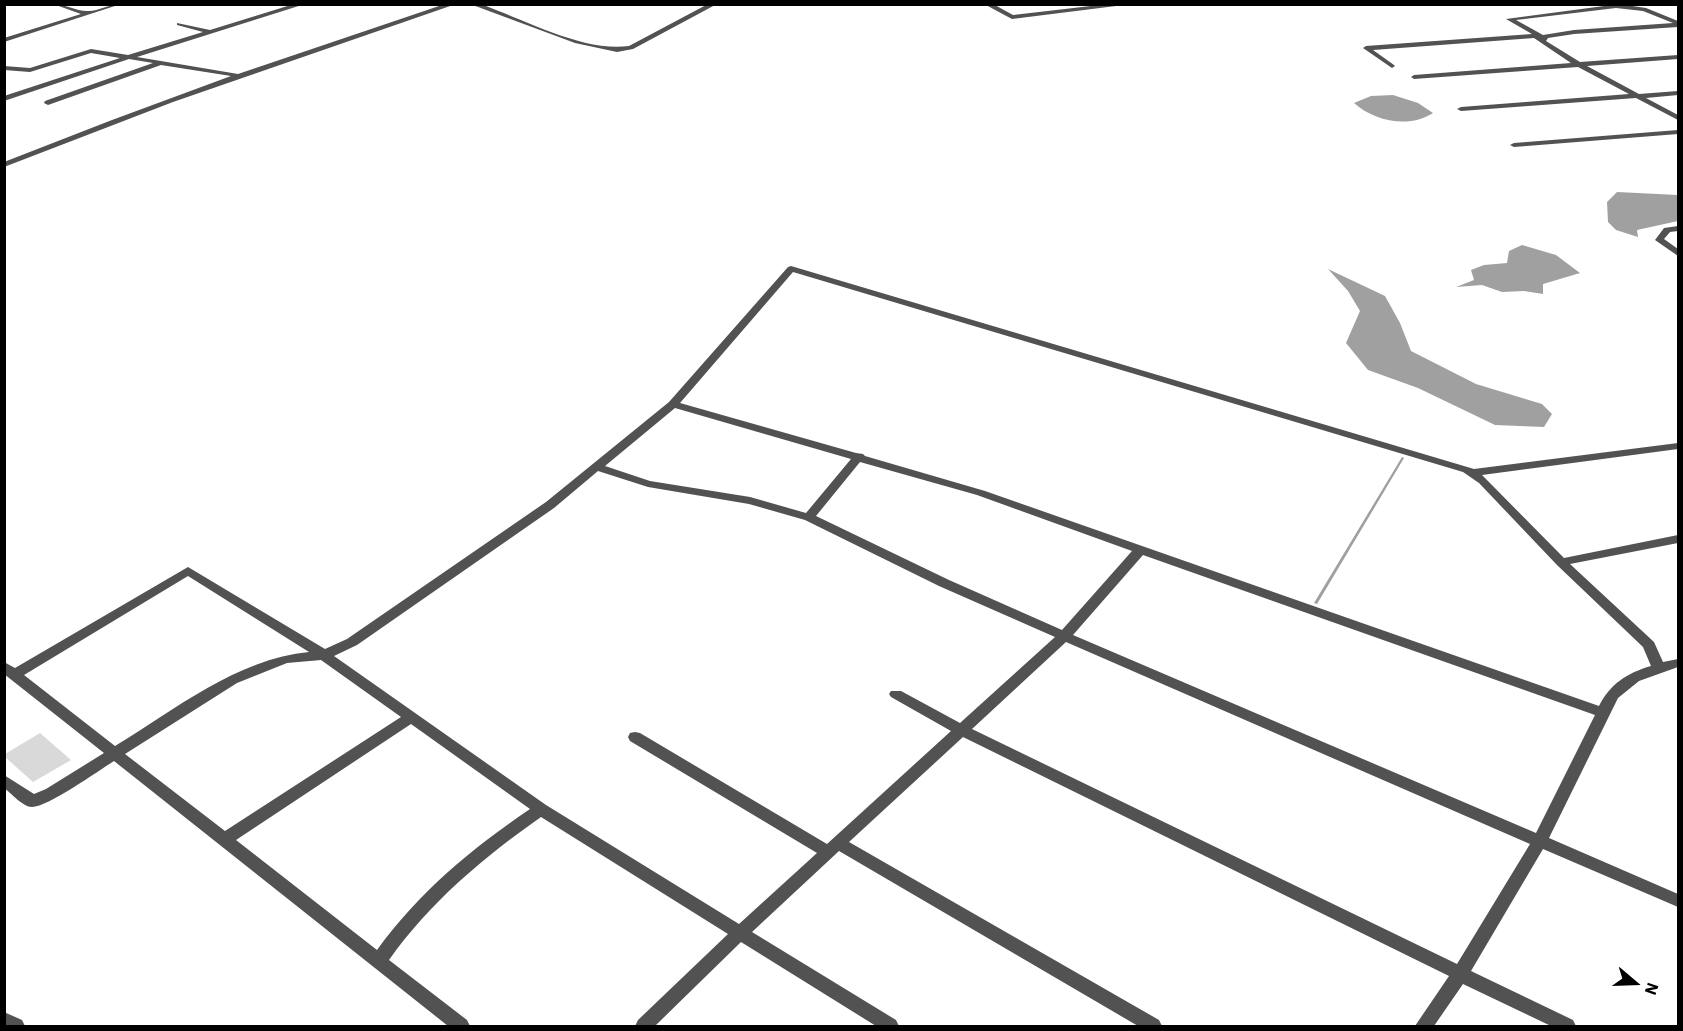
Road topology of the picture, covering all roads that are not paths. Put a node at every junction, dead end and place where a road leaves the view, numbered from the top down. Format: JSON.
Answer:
{"nodes":[{"id":1,"x":56,"y":4,"type":"edge"},
{"id":2,"x":118,"y":4,"type":"edge"},
{"id":3,"x":302,"y":4,"type":"edge"},
{"id":4,"x":453,"y":4,"type":"edge"},
{"id":5,"x":474,"y":4,"type":"edge"},
{"id":6,"x":714,"y":4,"type":"edge"},
{"id":7,"x":987,"y":4,"type":"edge"},
{"id":8,"x":1077,"y":4,"type":"edge"},
{"id":9,"x":1129,"y":4,"type":"edge"},
{"id":10,"x":1086,"y":9,"type":"junction"},
{"id":11,"x":86,"y":14,"type":"junction"},
{"id":12,"x":179,"y":24,"type":"dead end"},
{"id":13,"x":1678,"y":24,"type":"edge"},
{"id":14,"x":211,"y":32,"type":"junction"},
{"id":15,"x":1539,"y":36,"type":"junction"},
{"id":16,"x":4,"y":40,"type":"edge"},
{"id":17,"x":129,"y":57,"type":"junction"},
{"id":18,"x":1678,"y":57,"type":"edge"},
{"id":19,"x":163,"y":62,"type":"junction"},
{"id":20,"x":1579,"y":64,"type":"junction"},
{"id":21,"x":1392,"y":66,"type":"dead end"},
{"id":22,"x":4,"y":68,"type":"edge"},
{"id":23,"x":236,"y":75,"type":"junction"},
{"id":24,"x":1414,"y":77,"type":"dead end"},
{"id":25,"x":1678,"y":93,"type":"edge"},
{"id":26,"x":1638,"y":96,"type":"junction"},
{"id":27,"x":4,"y":99,"type":"edge"},
{"id":28,"x":48,"y":103,"type":"dead end"},
{"id":29,"x":1461,"y":109,"type":"dead end"},
{"id":30,"x":1678,"y":118,"type":"edge"},
{"id":31,"x":1678,"y":132,"type":"edge"},
{"id":32,"x":1514,"y":145,"type":"dead end"},
{"id":33,"x":4,"y":165,"type":"edge"},
{"id":34,"x":1678,"y":229,"type":"edge"},
{"id":35,"x":1678,"y":253,"type":"edge"},
{"id":36,"x":673,"y":404,"type":"junction"},
{"id":37,"x":1678,"y":446,"type":"edge"},
{"id":38,"x":859,"y":456,"type":"junction"},
{"id":39,"x":598,"y":467,"type":"junction"},
{"id":40,"x":1473,"y":472,"type":"junction"},
{"id":41,"x":809,"y":517,"type":"junction"},
{"id":42,"x":1678,"y":539,"type":"edge"},
{"id":43,"x":1140,"y":550,"type":"junction"},
{"id":44,"x":1561,"y":562,"type":"junction"},
{"id":45,"x":1064,"y":636,"type":"junction"},
{"id":46,"x":324,"y":655,"type":"junction"},
{"id":47,"x":1678,"y":663,"type":"edge"},
{"id":48,"x":1658,"y":667,"type":"junction"},
{"id":49,"x":10,"y":670,"type":"edge"},
{"id":50,"x":896,"y":694,"type":"dead end"},
{"id":51,"x":1603,"y":713,"type":"junction"},
{"id":52,"x":411,"y":717,"type":"junction"},
{"id":53,"x":963,"y":731,"type":"junction"},
{"id":54,"x":635,"y":737,"type":"dead end"},
{"id":55,"x":115,"y":751,"type":"junction"},
{"id":56,"x":4,"y":780,"type":"edge"},
{"id":57,"x":541,"y":809,"type":"junction"},
{"id":58,"x":225,"y":839,"type":"junction"},
{"id":59,"x":1540,"y":840,"type":"junction"},
{"id":60,"x":833,"y":848,"type":"junction"},
{"id":61,"x":1678,"y":901,"type":"edge"},
{"id":62,"x":741,"y":932,"type":"junction"},
{"id":63,"x":379,"y":961,"type":"junction"},
{"id":64,"x":1460,"y":973,"type":"junction"},
{"id":65,"x":4,"y":1020,"type":"edge"},
{"id":66,"x":16,"y":1026,"type":"edge"},
{"id":67,"x":461,"y":1026,"type":"edge"},
{"id":68,"x":644,"y":1026,"type":"edge"},
{"id":69,"x":890,"y":1026,"type":"edge"},
{"id":70,"x":1153,"y":1026,"type":"edge"},
{"id":71,"x":1424,"y":1026,"type":"edge"},
{"id":72,"x":1567,"y":1026,"type":"edge"}],
"edges":[{"from":1,"to":11,"type":"street"},
{"from":2,"to":11,"type":"street"},
{"from":3,"to":14,"type":"street"},
{"from":4,"to":23,"type":"street"},
{"from":5,"to":6,"type":"street"},
{"from":7,"to":10,"type":"street"},
{"from":8,"to":10,"type":"street"},
{"from":9,"to":10,"type":"street"},
{"from":11,"to":16,"type":"street"},
{"from":12,"to":14,"type":"street"},
{"from":13,"to":15,"type":"street"},
{"from":13,"to":15,"type":"street"},
{"from":14,"to":17,"type":"street"},
{"from":15,"to":20,"type":"street"},
{"from":15,"to":21,"type":"street"},
{"from":17,"to":19,"type":"street"},
{"from":17,"to":22,"type":"street"},
{"from":17,"to":27,"type":"street"},
{"from":18,"to":20,"type":"street"},
{"from":19,"to":23,"type":"street"},
{"from":19,"to":28,"type":"street"},
{"from":20,"to":24,"type":"street"},
{"from":20,"to":26,"type":"street"},
{"from":23,"to":33,"type":"street"},
{"from":25,"to":26,"type":"street"},
{"from":26,"to":29,"type":"street"},
{"from":26,"to":30,"type":"street"},
{"from":31,"to":32,"type":"street"},
{"from":34,"to":35,"type":"street"},
{"from":36,"to":38,"type":"street"},
{"from":36,"to":39,"type":"street"},
{"from":36,"to":40,"type":"street"},
{"from":37,"to":40,"type":"street"},
{"from":38,"to":41,"type":"street"},
{"from":38,"to":43,"type":"street"},
{"from":39,"to":41,"type":"street"},
{"from":39,"to":46,"type":"street"},
{"from":40,"to":44,"type":"street"},
{"from":41,"to":45,"type":"street"},
{"from":42,"to":44,"type":"street"},
{"from":43,"to":45,"type":"street"},
{"from":43,"to":51,"type":"street"},
{"from":44,"to":48,"type":"street"},
{"from":45,"to":53,"type":"street"},
{"from":45,"to":59,"type":"street"},
{"from":46,"to":49,"type":"street"},
{"from":46,"to":52,"type":"street"},
{"from":46,"to":55,"type":"street"},
{"from":47,"to":48,"type":"street"},
{"from":48,"to":51,"type":"street"},
{"from":49,"to":55,"type":"street"},
{"from":50,"to":53,"type":"street"},
{"from":51,"to":59,"type":"street"},
{"from":52,"to":57,"type":"street"},
{"from":52,"to":58,"type":"street"},
{"from":53,"to":60,"type":"street"},
{"from":53,"to":64,"type":"street"},
{"from":54,"to":60,"type":"street"},
{"from":55,"to":56,"type":"street"},
{"from":55,"to":58,"type":"street"},
{"from":57,"to":62,"type":"street"},
{"from":57,"to":63,"type":"street"},
{"from":58,"to":63,"type":"street"},
{"from":59,"to":61,"type":"street"},
{"from":59,"to":64,"type":"street"},
{"from":60,"to":62,"type":"street"},
{"from":60,"to":70,"type":"street"},
{"from":62,"to":68,"type":"street"},
{"from":62,"to":69,"type":"street"},
{"from":63,"to":67,"type":"street"},
{"from":64,"to":71,"type":"street"},
{"from":64,"to":72,"type":"street"},
{"from":65,"to":66,"type":"street"}]}
